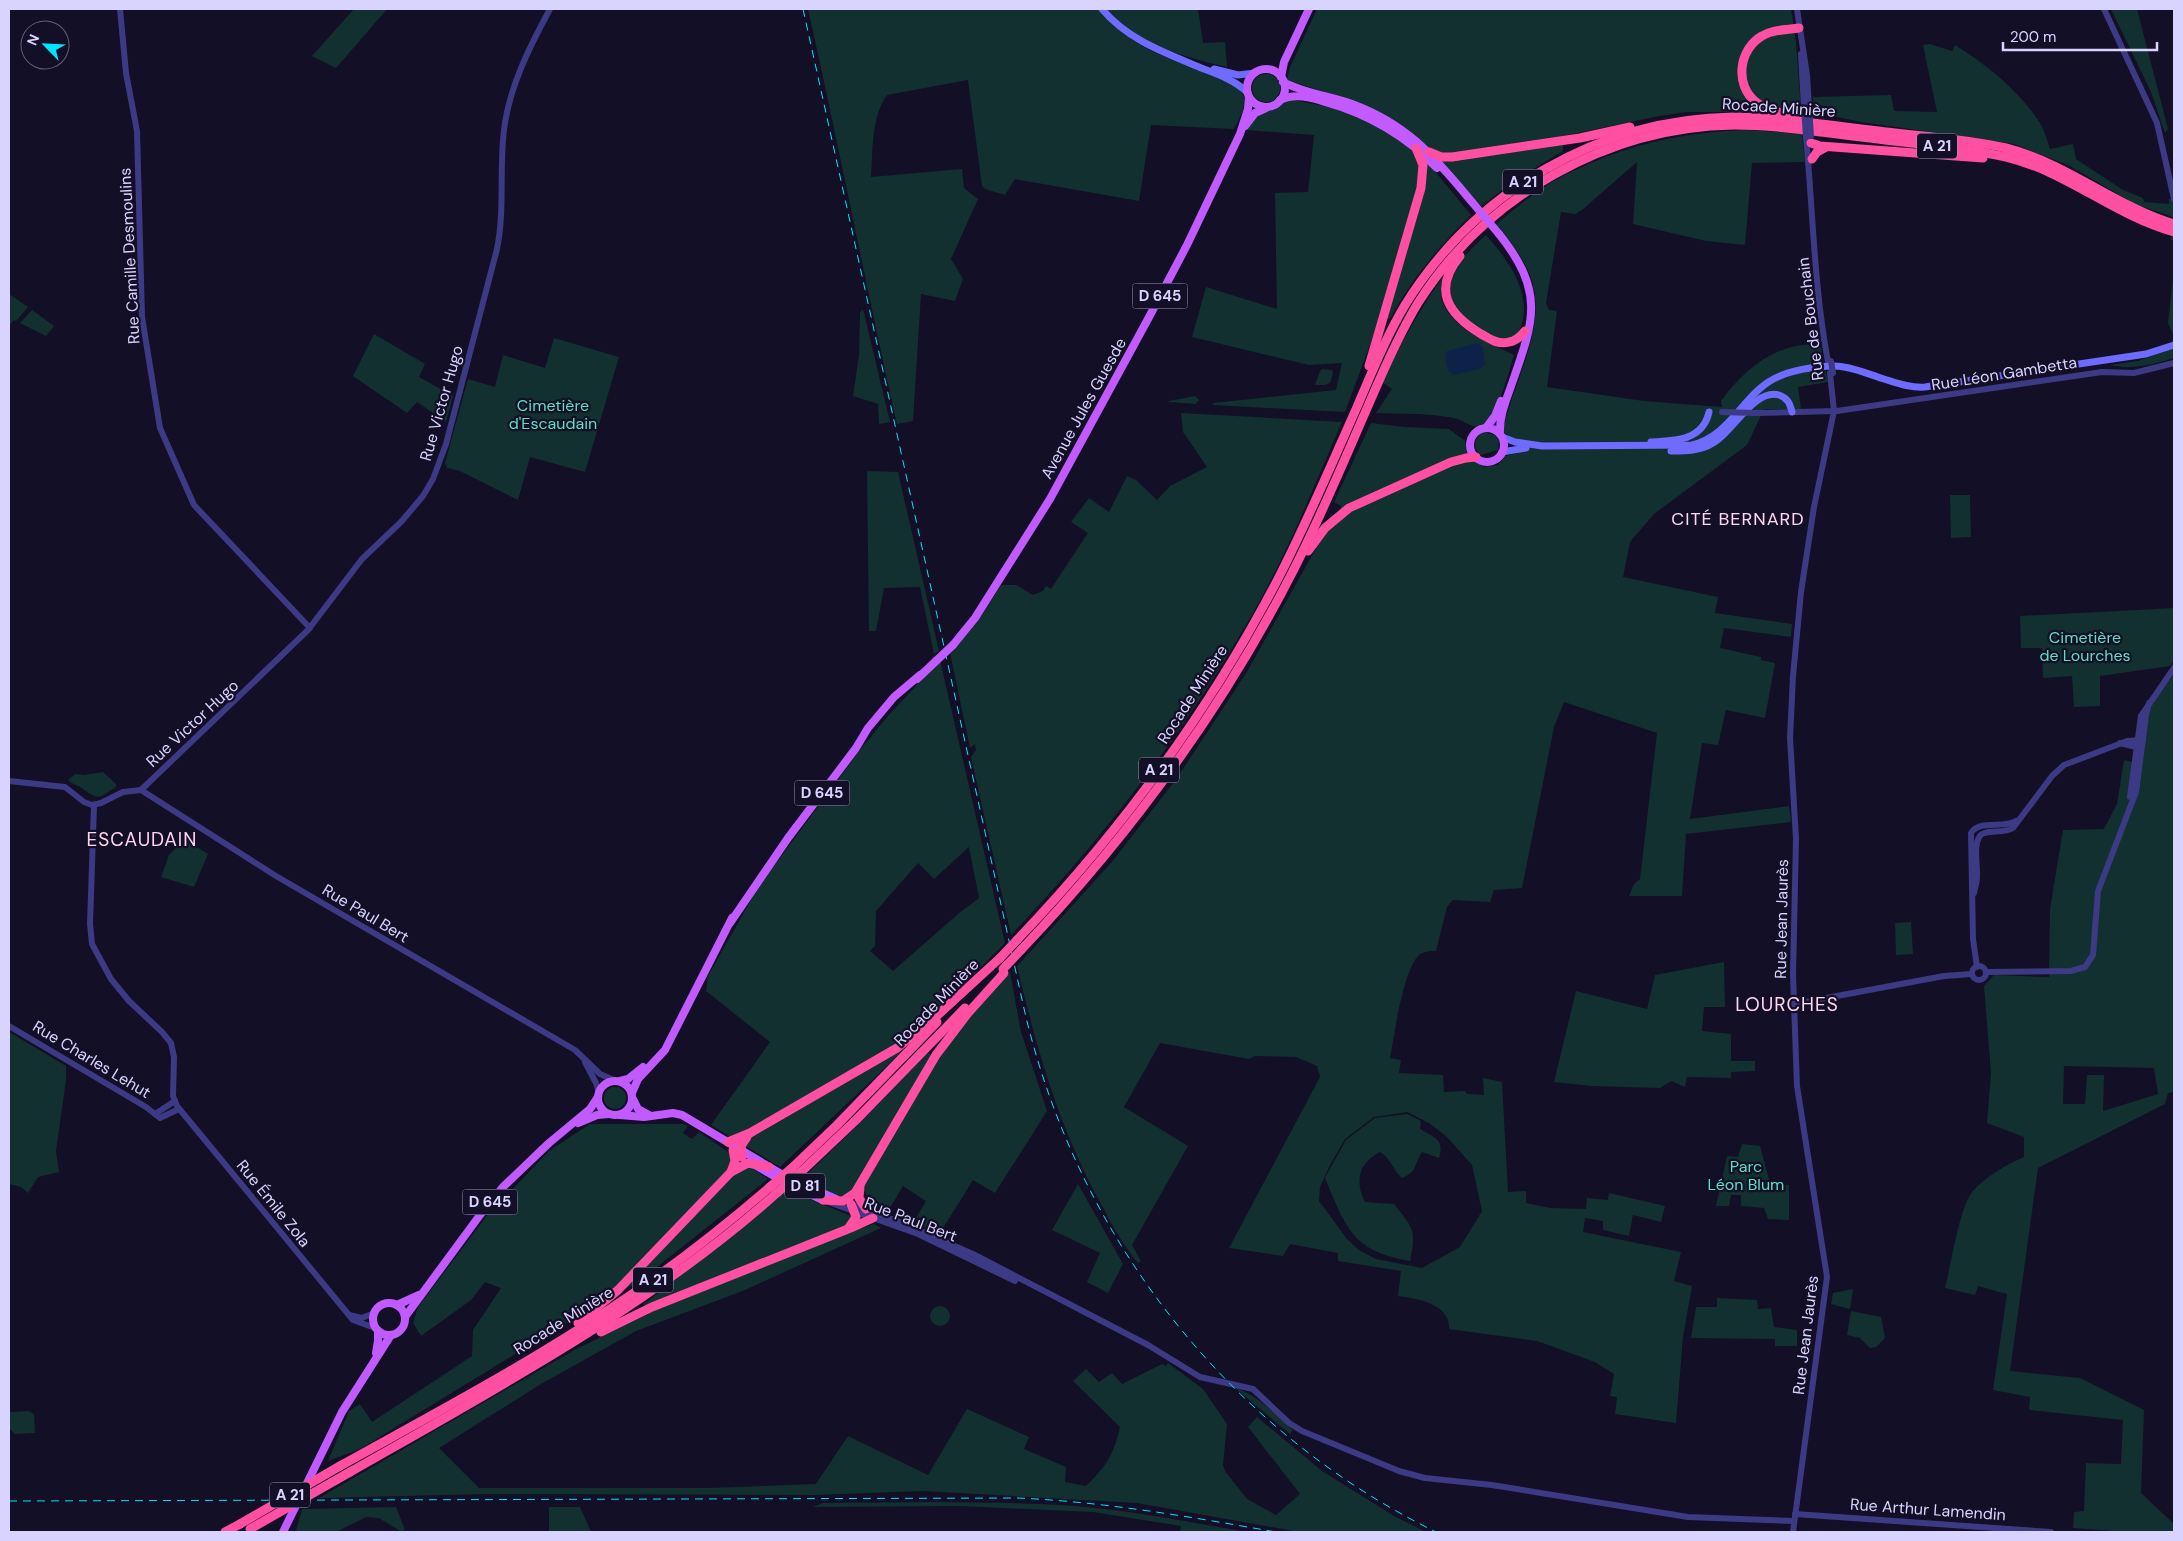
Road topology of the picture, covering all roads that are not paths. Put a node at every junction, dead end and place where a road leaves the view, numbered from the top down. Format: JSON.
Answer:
{"nodes":[{"id":1,"x":120,"y":9,"type":"edge"},
{"id":2,"x":550,"y":9,"type":"edge"},
{"id":3,"x":1102,"y":9,"type":"edge"},
{"id":4,"x":1310,"y":9,"type":"edge"},
{"id":5,"x":1797,"y":9,"type":"edge"},
{"id":6,"x":2104,"y":9,"type":"edge"},
{"id":7,"x":1799,"y":28,"type":"junction"},
{"id":8,"x":1292,"y":44,"type":"junction"},
{"id":9,"x":1191,"y":63,"type":"junction"},
{"id":10,"x":1268,"y":70,"type":"junction"},
{"id":11,"x":1255,"y":73,"type":"junction"},
{"id":12,"x":1282,"y":79,"type":"junction"},
{"id":13,"x":1249,"y":95,"type":"junction"},
{"id":14,"x":1280,"y":100,"type":"junction"},
{"id":15,"x":1268,"y":107,"type":"junction"},
{"id":16,"x":1669,"y":123,"type":"junction"},
{"id":17,"x":1838,"y":126,"type":"junction"},
{"id":18,"x":1240,"y":134,"type":"junction"},
{"id":19,"x":1809,"y":139,"type":"junction"},
{"id":20,"x":1826,"y":147,"type":"junction"},
{"id":21,"x":1416,"y":148,"type":"junction"},
{"id":22,"x":1429,"y":152,"type":"junction"},
{"id":23,"x":1812,"y":159,"type":"junction"},
{"id":24,"x":1811,"y":176,"type":"junction"},
{"id":25,"x":2058,"y":177,"type":"junction"},
{"id":26,"x":2174,"y":199,"type":"edge"},
{"id":27,"x":1471,"y":204,"type":"junction"},
{"id":28,"x":1500,"y":211,"type":"junction"},
{"id":29,"x":2160,"y":223,"type":"junction"},
{"id":30,"x":2174,"y":224,"type":"edge"},
{"id":31,"x":2174,"y":232,"type":"edge"},
{"id":32,"x":1497,"y":236,"type":"junction"},
{"id":33,"x":1525,"y":331,"type":"junction"},
{"id":34,"x":2174,"y":345,"type":"edge"},
{"id":35,"x":2174,"y":363,"type":"edge"},
{"id":36,"x":1836,"y":411,"type":"junction"},
{"id":37,"x":1709,"y":412,"type":"joint"},
{"id":38,"x":1792,"y":412,"type":"junction"},
{"id":39,"x":1348,"y":427,"type":"junction"},
{"id":40,"x":1486,"y":428,"type":"junction"},
{"id":41,"x":1501,"y":435,"type":"junction"},
{"id":42,"x":1542,"y":446,"type":"junction"},
{"id":43,"x":1608,"y":447,"type":"junction"},
{"id":44,"x":1641,"y":447,"type":"junction"},
{"id":45,"x":1502,"y":452,"type":"junction"},
{"id":46,"x":1476,"y":457,"type":"junction"},
{"id":47,"x":1276,"y":605,"type":"junction"},
{"id":48,"x":310,"y":628,"type":"junction"},
{"id":49,"x":2174,"y":668,"type":"edge"},
{"id":50,"x":2140,"y":740,"type":"junction"},
{"id":51,"x":2120,"y":743,"type":"junction"},
{"id":52,"x":2139,"y":748,"type":"junction"},
{"id":53,"x":9,"y":780,"type":"edge"},
{"id":54,"x":141,"y":790,"type":"junction"},
{"id":55,"x":94,"y":805,"type":"junction"},
{"id":56,"x":2020,"y":819,"type":"junction"},
{"id":57,"x":1974,"y":893,"type":"junction"},
{"id":58,"x":1000,"y":958,"type":"junction"},
{"id":59,"x":1977,"y":967,"type":"junction"},
{"id":60,"x":1004,"y":971,"type":"junction"},
{"id":61,"x":1986,"y":972,"type":"junction"},
{"id":62,"x":1972,"y":974,"type":"junction"},
{"id":63,"x":1794,"y":1004,"type":"junction"},
{"id":64,"x":9,"y":1026,"type":"edge"},
{"id":65,"x":673,"y":1035,"type":"junction"},
{"id":66,"x":580,"y":1054,"type":"junction"},
{"id":67,"x":618,"y":1081,"type":"junction"},
{"id":68,"x":598,"y":1095,"type":"junction"},
{"id":69,"x":632,"y":1096,"type":"junction"},
{"id":70,"x":175,"y":1101,"type":"junction"},
{"id":71,"x":179,"y":1109,"type":"junction"},
{"id":72,"x":608,"y":1114,"type":"junction"},
{"id":73,"x":620,"y":1115,"type":"junction"},
{"id":74,"x":651,"y":1115,"type":"junction"},
{"id":75,"x":158,"y":1116,"type":"junction"},
{"id":76,"x":569,"y":1127,"type":"junction"},
{"id":77,"x":736,"y":1149,"type":"junction"},
{"id":78,"x":752,"y":1163,"type":"junction"},
{"id":79,"x":769,"y":1167,"type":"junction"},
{"id":80,"x":731,"y":1172,"type":"junction"},
{"id":81,"x":860,"y":1186,"type":"junction"},
{"id":82,"x":774,"y":1190,"type":"junction"},
{"id":83,"x":823,"y":1200,"type":"junction"},
{"id":84,"x":850,"y":1206,"type":"junction"},
{"id":85,"x":866,"y":1209,"type":"junction"},
{"id":86,"x":873,"y":1218,"type":"junction"},
{"id":87,"x":848,"y":1229,"type":"junction"},
{"id":88,"x":425,"y":1290,"type":"junction"},
{"id":89,"x":397,"y":1304,"type":"junction"},
{"id":90,"x":374,"y":1313,"type":"junction"},
{"id":91,"x":348,"y":1315,"type":"junction"},
{"id":92,"x":405,"y":1317,"type":"junction"},
{"id":93,"x":1106,"y":1324,"type":"junction"},
{"id":94,"x":376,"y":1329,"type":"junction"},
{"id":95,"x":391,"y":1335,"type":"junction"},
{"id":96,"x":561,"y":1351,"type":"junction"},
{"id":97,"x":528,"y":1360,"type":"junction"},
{"id":98,"x":372,"y":1364,"type":"junction"},
{"id":99,"x":1796,"y":1517,"type":"junction"},
{"id":100,"x":244,"y":1528,"type":"edge"},
{"id":101,"x":225,"y":1532,"type":"edge"},
{"id":102,"x":283,"y":1532,"type":"edge"},
{"id":103,"x":1792,"y":1532,"type":"edge"},
{"id":104,"x":2051,"y":1532,"type":"edge"}],
"edges":[{"from":1,"to":48,"type":"street","name":"Rue Camille Desmoulins"},
{"from":2,"to":48,"type":"street","name":"Rue Victor Hugo"},
{"from":3,"to":9,"type":"main road"},
{"from":4,"to":8,"type":"main road"},
{"from":5,"to":7,"type":"street"},
{"from":6,"to":26,"type":"street"},
{"from":7,"to":17,"type":"highway"},
{"from":7,"to":19,"type":"street","bridge":true},
{"from":8,"to":10,"type":"main road"},
{"from":8,"to":12,"type":"main road"},
{"from":9,"to":11,"type":"main road"},
{"from":9,"to":13,"type":"main road"},
{"from":10,"to":11,"type":"main road"},
{"from":10,"to":12,"type":"main road"},
{"from":11,"to":13,"type":"main road"},
{"from":12,"to":14,"type":"main road"},
{"from":12,"to":22,"type":"main road"},
{"from":13,"to":15,"type":"main road"},
{"from":13,"to":18,"type":"main road","number":"D 645"},
{"from":14,"to":15,"type":"main road"},
{"from":14,"to":21,"type":"main road"},
{"from":15,"to":18,"type":"main road","number":"D 645"},
{"from":16,"to":17,"type":"highway","name":"Rocade Minière","number":"A 21"},
{"from":16,"to":22,"type":"highway"},
{"from":16,"to":39,"type":"highway","name":"Rocade Minière","number":"A 21"},
{"from":17,"to":29,"type":"highway","name":"Rocade Minière","number":"A 21"},
{"from":18,"to":65,"type":"main road","name":"Avenue Jules Guesde","number":"D 645","bridge":true},
{"from":19,"to":20,"type":"highway"},
{"from":19,"to":23,"type":"street"},
{"from":19,"to":24,"type":"street"},
{"from":20,"to":23,"type":"highway"},
{"from":20,"to":25,"type":"highway"},
{"from":21,"to":27,"type":"main road"},
{"from":21,"to":39,"type":"highway"},
{"from":22,"to":27,"type":"main road"},
{"from":23,"to":24,"type":"street"},
{"from":24,"to":36,"type":"street","name":"Rue de Bouchain","bridge":true},
{"from":25,"to":28,"type":"highway","name":"Rocade Minière","number":"A 21"},
{"from":25,"to":29,"type":"highway","name":"Rocade Minière","number":"A 21"},
{"from":27,"to":32,"type":"main road"},
{"from":28,"to":33,"type":"highway"},
{"from":28,"to":47,"type":"highway","name":"Rocade Minière","number":"A 21"},
{"from":29,"to":30,"type":"highway","name":"Rocade Minière","number":"A 21"},
{"from":29,"to":31,"type":"highway","name":"Rocade Minière","number":"A 21"},
{"from":32,"to":33,"type":"main road"},
{"from":32,"to":41,"type":"main road"},
{"from":33,"to":40,"type":"main road"},
{"from":34,"to":44,"type":"main road"},
{"from":35,"to":36,"type":"street","name":"Rue Léon Gambetta"},
{"from":36,"to":38,"type":"street","name":"Rue Léon Gambetta"},
{"from":36,"to":63,"type":"street","name":"Rue Jean Jaurès"},
{"from":37,"to":38,"type":"street","name":"Rue Léon Gambetta","bridge":true},
{"from":37,"to":43,"type":"main road"},
{"from":38,"to":44,"type":"main road"},
{"from":39,"to":58,"type":"highway","name":"Rocade Minière","number":"A 21","bridge":true},
{"from":40,"to":41,"type":"main road"},
{"from":40,"to":46,"type":"main road"},
{"from":41,"to":42,"type":"main road"},
{"from":41,"to":45,"type":"main road"},
{"from":42,"to":43,"type":"main road"},
{"from":42,"to":45,"type":"main road"},
{"from":43,"to":44,"type":"main road"},
{"from":45,"to":46,"type":"main road"},
{"from":46,"to":47,"type":"highway"},
{"from":47,"to":60,"type":"highway","name":"Rocade Minière","number":"A 21","bridge":true},
{"from":48,"to":54,"type":"street","name":"Rue Victor Hugo"},
{"from":49,"to":50,"type":"street"},
{"from":50,"to":51,"type":"street"},
{"from":50,"to":52,"type":"street"},
{"from":51,"to":52,"type":"street"},
{"from":51,"to":56,"type":"street"},
{"from":52,"to":61,"type":"street"},
{"from":53,"to":55,"type":"street"},
{"from":54,"to":55,"type":"street"},
{"from":54,"to":66,"type":"street","name":"Rue Paul Bert"},
{"from":55,"to":70,"type":"street"},
{"from":56,"to":57,"type":"street"},
{"from":56,"to":57,"type":"street"},
{"from":57,"to":59,"type":"street"},
{"from":58,"to":77,"type":"highway"},
{"from":58,"to":82,"type":"highway","name":"Rocade Minière","number":"A 21","bridge":true},
{"from":59,"to":61,"type":"street"},
{"from":59,"to":62,"type":"street"},
{"from":60,"to":81,"type":"highway"},
{"from":60,"to":82,"type":"highway","name":"Rocade Minière","number":"A 21","bridge":true},
{"from":61,"to":62,"type":"street"},
{"from":62,"to":63,"type":"street"},
{"from":63,"to":99,"type":"street","name":"Rue Jean Jaurès"},
{"from":64,"to":75,"type":"street","name":"Rue Charles Lehut"},
{"from":65,"to":67,"type":"main road","name":"Avenue Jules Guesde","number":"D 645"},
{"from":65,"to":69,"type":"main road","name":"Avenue Jules Guesde","number":"D 645"},
{"from":66,"to":67,"type":"street","name":"Rue Paul Bert"},
{"from":66,"to":68,"type":"street","name":"Rue Paul Bert"},
{"from":67,"to":68,"type":"main road"},
{"from":67,"to":69,"type":"main road"},
{"from":68,"to":72,"type":"main road"},
{"from":68,"to":76,"type":"main road","number":"D 645"},
{"from":69,"to":73,"type":"main road"},
{"from":69,"to":74,"type":"main road"},
{"from":70,"to":71,"type":"street","name":"Rue Émile Zola"},
{"from":70,"to":75,"type":"street"},
{"from":71,"to":75,"type":"street"},
{"from":71,"to":91,"type":"street","name":"Rue Émile Zola"},
{"from":72,"to":73,"type":"main road"},
{"from":72,"to":76,"type":"main road","number":"D 645"},
{"from":73,"to":74,"type":"main road","name":"Rue Paul Bert","number":"D 81"},
{"from":74,"to":77,"type":"main road","name":"Rue Paul Bert","number":"D 81"},
{"from":76,"to":88,"type":"main road","number":"D 645"},
{"from":77,"to":78,"type":"main road","name":"Rue Paul Bert","number":"D 81"},
{"from":77,"to":79,"type":"main road","name":"Rue Paul Bert","number":"D 81"},
{"from":77,"to":80,"type":"highway"},
{"from":78,"to":79,"type":"highway"},
{"from":78,"to":80,"type":"highway"},
{"from":78,"to":83,"type":"main road","name":"Rue Paul Bert","number":"D 81"},
{"from":79,"to":84,"type":"main road","name":"Rue Paul Bert","number":"D 81"},
{"from":80,"to":97,"type":"highway"},
{"from":81,"to":84,"type":"highway"},
{"from":81,"to":85,"type":"highway"},
{"from":82,"to":96,"type":"highway","name":"Rocade Minière","number":"A 21"},
{"from":82,"to":97,"type":"highway","name":"Rocade Minière","number":"A 21"},
{"from":83,"to":84,"type":"highway"},
{"from":83,"to":84,"type":"street","name":"Rue Paul Bert","number":"D 81"},
{"from":84,"to":85,"type":"street","name":"Rue Paul Bert","number":"D 81"},
{"from":84,"to":86,"type":"street","name":"Rue Paul Bert","number":"D 81"},
{"from":84,"to":87,"type":"highway"},
{"from":85,"to":93,"type":"street","name":"Rue Paul Bert","number":"D 81"},
{"from":86,"to":87,"type":"highway"},
{"from":86,"to":93,"type":"street","name":"Rue Paul Bert","number":"D 81"},
{"from":87,"to":96,"type":"highway"},
{"from":88,"to":89,"type":"main road","number":"D 645"},
{"from":88,"to":92,"type":"main road","number":"D 645"},
{"from":89,"to":90,"type":"main road"},
{"from":89,"to":92,"type":"main road"},
{"from":90,"to":91,"type":"street"},
{"from":90,"to":94,"type":"main road"},
{"from":91,"to":94,"type":"street","name":"Rue Émile Zola"},
{"from":92,"to":95,"type":"main road"},
{"from":93,"to":99,"type":"street","name":"Rue Paul Bert","number":"D 81"},
{"from":94,"to":95,"type":"main road"},
{"from":94,"to":98,"type":"main road"},
{"from":95,"to":98,"type":"main road"},
{"from":96,"to":100,"type":"highway","name":"Rocade Minière","number":"A 21","bridge":true},
{"from":97,"to":100,"type":"highway","name":"Rocade Minière","number":"A 21","bridge":true},
{"from":98,"to":102,"type":"main road"},
{"from":99,"to":103,"type":"street","name":"Rue Jean Jaurès"},
{"from":99,"to":104,"type":"street","name":"Rue Arthur Lamendin","number":"D 81"},
{"from":100,"to":101,"type":"highway","name":"Rocade Minière","number":"A 21"}]}
